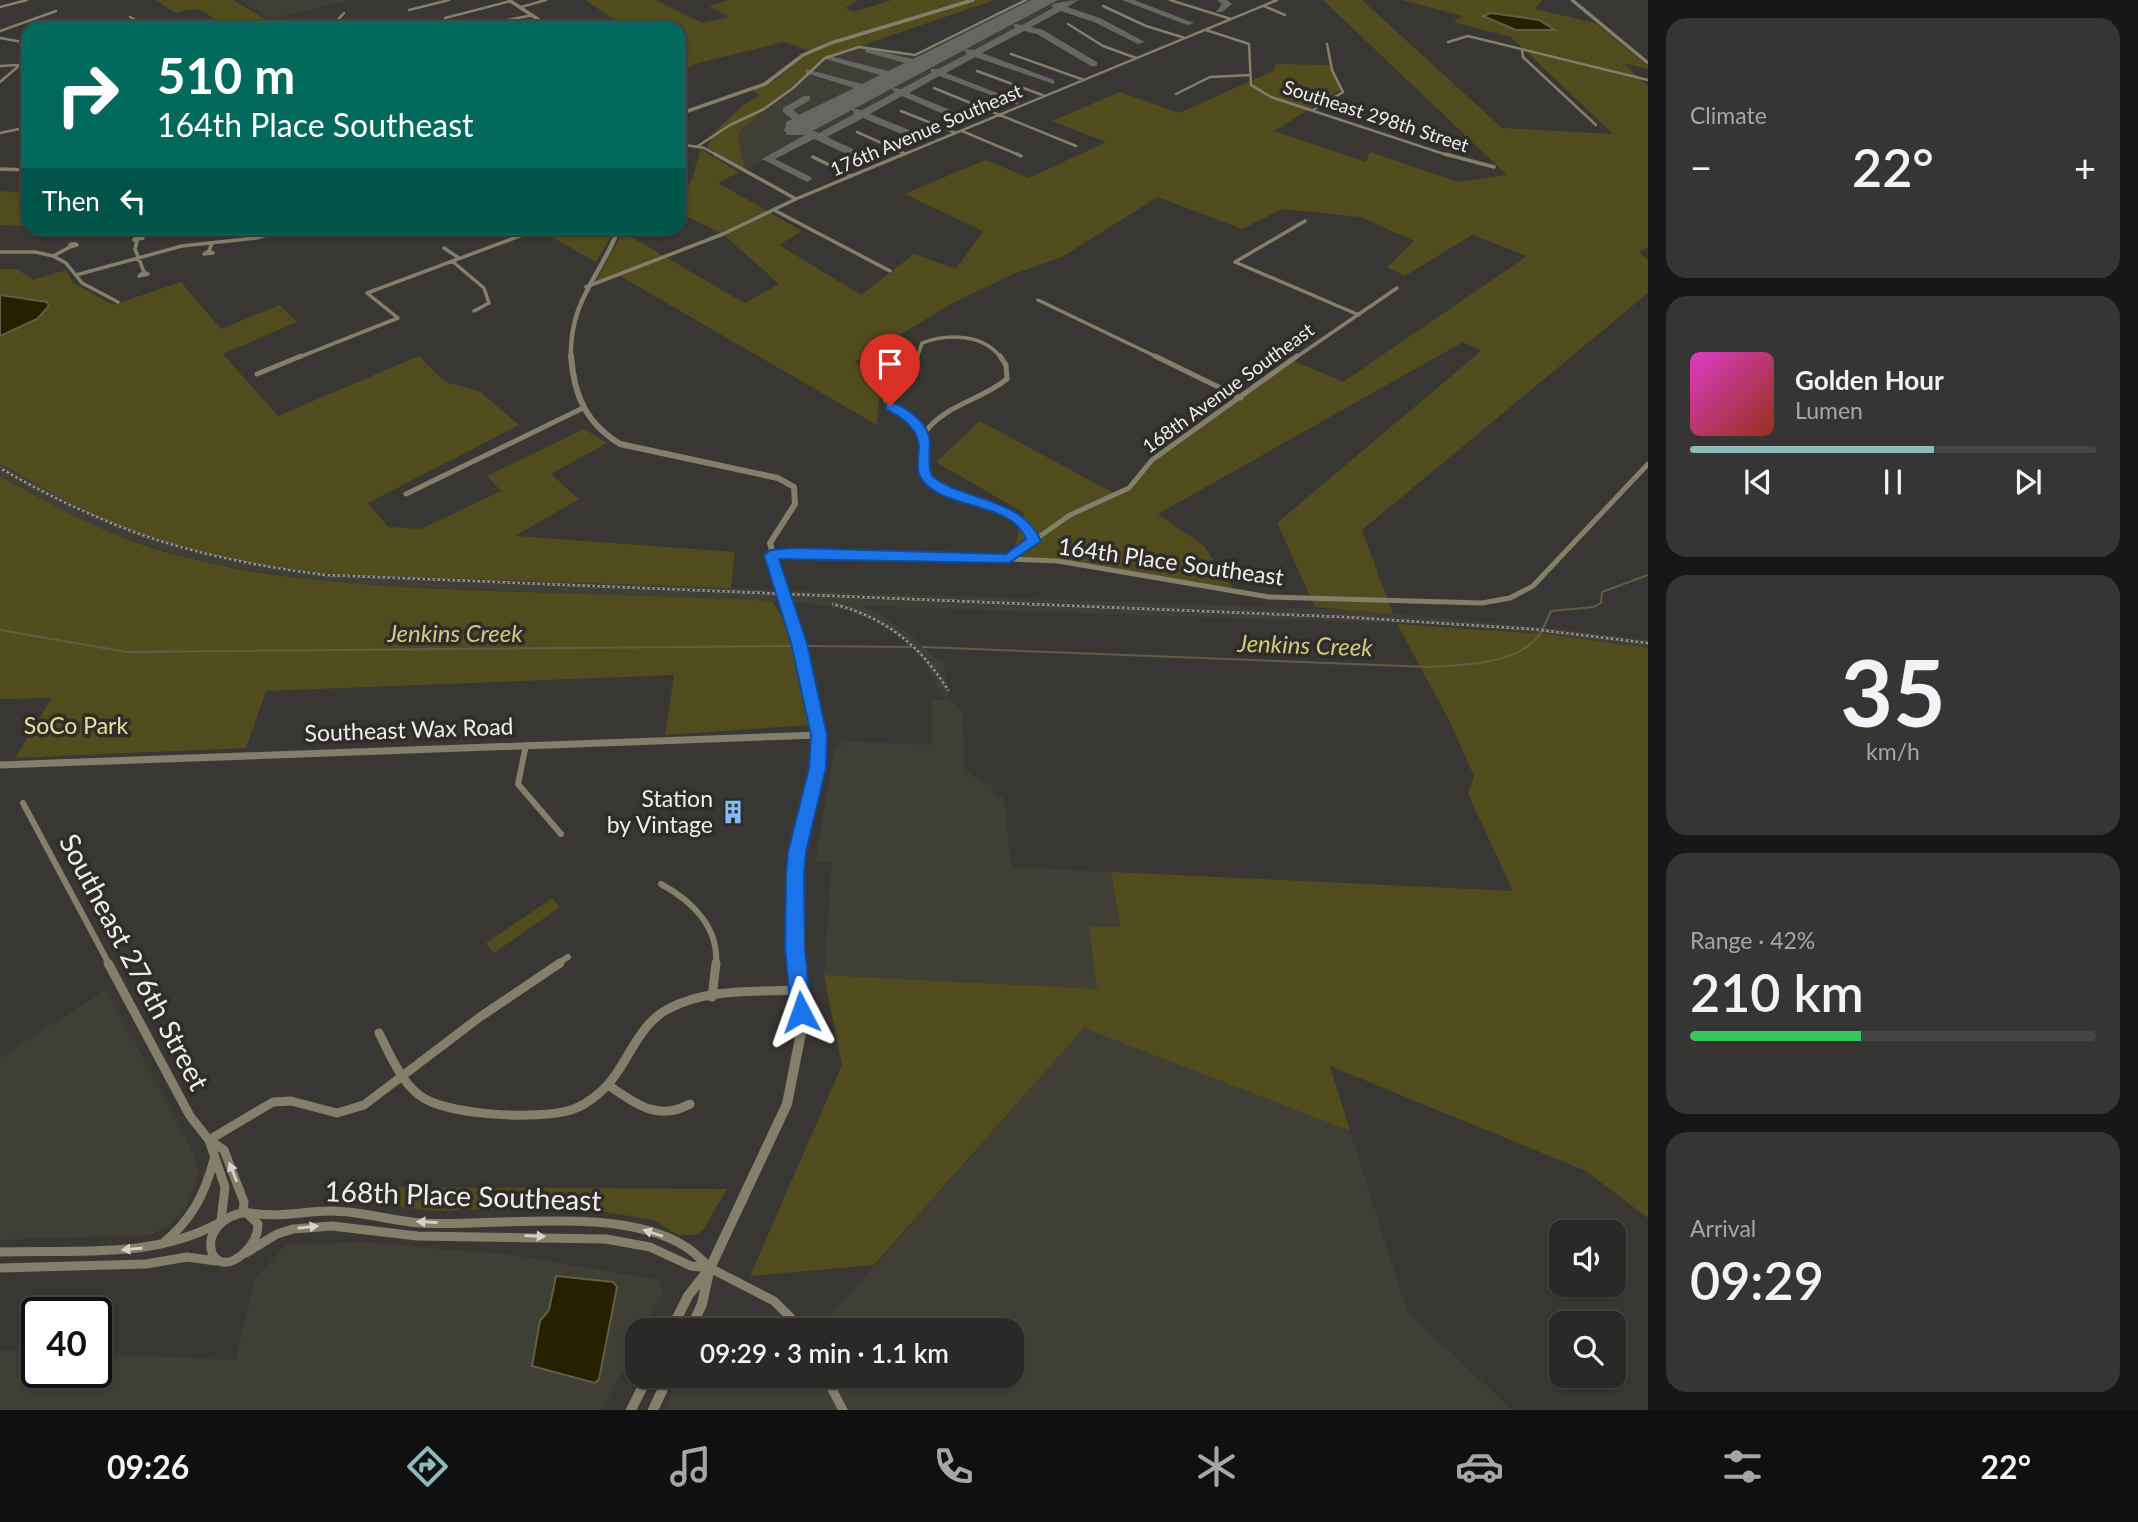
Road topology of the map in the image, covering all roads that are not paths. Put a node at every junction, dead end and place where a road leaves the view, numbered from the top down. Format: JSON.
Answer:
{"nodes":[{"id":1,"x":27,"y":0,"type":"edge"},
{"id":2,"x":449,"y":0,"type":"edge"},
{"id":3,"x":546,"y":0,"type":"edge"},
{"id":4,"x":973,"y":0,"type":"edge"},
{"id":5,"x":1026,"y":0,"type":"edge"},
{"id":6,"x":1170,"y":0,"type":"edge"},
{"id":7,"x":1277,"y":0,"type":"edge"},
{"id":8,"x":1572,"y":0,"type":"edge"},
{"id":9,"x":510,"y":1,"type":"edge"},
{"id":10,"x":1103,"y":6,"type":"dead end"},
{"id":11,"x":1263,"y":6,"type":"junction"},
{"id":12,"x":0,"y":7,"type":"edge"},
{"id":13,"x":521,"y":7,"type":"junction"},
{"id":14,"x":409,"y":10,"type":"dead end"},
{"id":15,"x":56,"y":11,"type":"dead end"},
{"id":16,"x":344,"y":13,"type":"dead end"},
{"id":17,"x":533,"y":15,"type":"junction"},
{"id":18,"x":1285,"y":15,"type":"dead end"},
{"id":19,"x":130,"y":17,"type":"dead end"},
{"id":20,"x":446,"y":18,"type":"dead end"},
{"id":21,"x":1231,"y":19,"type":"junction"},
{"id":22,"x":28,"y":21,"type":"edge"},
{"id":23,"x":137,"y":21,"type":"edge"},
{"id":24,"x":337,"y":21,"type":"edge"},
{"id":25,"x":503,"y":21,"type":"edge"},
{"id":26,"x":542,"y":21,"type":"edge"},
{"id":27,"x":21,"y":24,"type":"edge"},
{"id":28,"x":1068,"y":24,"type":"dead end"},
{"id":29,"x":1205,"y":30,"type":"junction"},
{"id":30,"x":0,"y":31,"type":"edge"},
{"id":31,"x":0,"y":38,"type":"edge"},
{"id":32,"x":1185,"y":38,"type":"junction"},
{"id":33,"x":21,"y":42,"type":"edge"},
{"id":34,"x":1448,"y":42,"type":"dead end"},
{"id":35,"x":1327,"y":44,"type":"dead end"},
{"id":36,"x":1522,"y":50,"type":"junction"},
{"id":37,"x":1011,"y":54,"type":"dead end"},
{"id":38,"x":1136,"y":58,"type":"junction"},
{"id":39,"x":21,"y":63,"type":"edge"},
{"id":40,"x":1648,"y":63,"type":"edge"},
{"id":41,"x":18,"y":65,"type":"junction"},
{"id":42,"x":0,"y":66,"type":"edge"},
{"id":43,"x":977,"y":71,"type":"dead end"},
{"id":44,"x":1250,"y":75,"type":"junction"},
{"id":45,"x":1084,"y":80,"type":"junction"},
{"id":46,"x":1648,"y":80,"type":"edge"},
{"id":47,"x":0,"y":82,"type":"edge"},
{"id":48,"x":934,"y":88,"type":"dead end"},
{"id":49,"x":1175,"y":94,"type":"dead end"},
{"id":50,"x":1045,"y":96,"type":"junction"},
{"id":51,"x":1313,"y":110,"type":"junction"},
{"id":52,"x":901,"y":111,"type":"dead end"},
{"id":53,"x":686,"y":112,"type":"edge"},
{"id":54,"x":1000,"y":115,"type":"junction"},
{"id":55,"x":1596,"y":125,"type":"dead end"},
{"id":56,"x":21,"y":128,"type":"edge"},
{"id":57,"x":961,"y":131,"type":"junction"},
{"id":58,"x":857,"y":132,"type":"dead end"},
{"id":59,"x":0,"y":133,"type":"edge"},
{"id":60,"x":956,"y":133,"type":"junction"},
{"id":61,"x":686,"y":145,"type":"edge"},
{"id":62,"x":698,"y":146,"type":"junction"},
{"id":63,"x":1076,"y":146,"type":"dead end"},
{"id":64,"x":906,"y":153,"type":"junction"},
{"id":65,"x":1021,"y":156,"type":"dead end"},
{"id":66,"x":813,"y":157,"type":"dead end"},
{"id":67,"x":1494,"y":166,"type":"dead end"},
{"id":68,"x":0,"y":169,"type":"edge"},
{"id":69,"x":21,"y":170,"type":"edge"},
{"id":70,"x":852,"y":176,"type":"junction"},
{"id":71,"x":796,"y":199,"type":"junction"},
{"id":72,"x":774,"y":210,"type":"junction"},
{"id":73,"x":1305,"y":221,"type":"dead end"},
{"id":74,"x":267,"y":235,"type":"edge"},
{"id":75,"x":522,"y":235,"type":"edge"},
{"id":76,"x":615,"y":235,"type":"edge"},
{"id":77,"x":136,"y":241,"type":"dead end"},
{"id":78,"x":212,"y":243,"type":"junction"},
{"id":79,"x":69,"y":247,"type":"dead end"},
{"id":80,"x":444,"y":248,"type":"dead end"},
{"id":81,"x":209,"y":251,"type":"dead end"},
{"id":82,"x":0,"y":252,"type":"edge"},
{"id":83,"x":53,"y":256,"type":"junction"},
{"id":84,"x":138,"y":258,"type":"junction"},
{"id":85,"x":459,"y":258,"type":"junction"},
{"id":86,"x":452,"y":261,"type":"junction"},
{"id":87,"x":890,"y":271,"type":"dead end"},
{"id":88,"x":144,"y":272,"type":"dead end"},
{"id":89,"x":76,"y":275,"type":"junction"},
{"id":90,"x":586,"y":286,"type":"junction"},
{"id":91,"x":1397,"y":288,"type":"dead end"},
{"id":92,"x":1038,"y":300,"type":"dead end"},
{"id":93,"x":118,"y":302,"type":"dead end"},
{"id":94,"x":474,"y":311,"type":"dead end"},
{"id":95,"x":1359,"y":314,"type":"junction"},
{"id":96,"x":257,"y":374,"type":"dead end"},
{"id":97,"x":1241,"y":398,"type":"junction"},
{"id":98,"x":581,"y":409,"type":"junction"},
{"id":99,"x":923,"y":435,"type":"junction"},
{"id":100,"x":1648,"y":464,"type":"edge"},
{"id":101,"x":406,"y":494,"type":"dead end"},
{"id":102,"x":1034,"y":541,"type":"junction"},
{"id":103,"x":771,"y":555,"type":"junction"},
{"id":104,"x":1009,"y":558,"type":"junction"},
{"id":105,"x":819,"y":735,"type":"junction"},
{"id":106,"x":526,"y":745,"type":"junction"},
{"id":107,"x":0,"y":765,"type":"edge"},
{"id":108,"x":23,"y":803,"type":"dead end"},
{"id":109,"x":561,"y":834,"type":"dead end"},
{"id":110,"x":661,"y":884,"type":"dead end"},
{"id":111,"x":568,"y":957,"type":"dead end"},
{"id":112,"x":800,"y":990,"type":"junction"},
{"id":113,"x":712,"y":997,"type":"junction"},
{"id":114,"x":379,"y":1033,"type":"dead end"},
{"id":115,"x":403,"y":1074,"type":"junction"},
{"id":116,"x":608,"y":1085,"type":"junction"},
{"id":117,"x":690,"y":1104,"type":"dead end"},
{"id":118,"x":209,"y":1140,"type":"junction"},
{"id":119,"x":214,"y":1159,"type":"junction"},
{"id":120,"x":245,"y":1212,"type":"junction"},
{"id":121,"x":220,"y":1222,"type":"junction"},
{"id":122,"x":160,"y":1246,"type":"junction"},
{"id":123,"x":0,"y":1252,"type":"edge"},
{"id":124,"x":246,"y":1253,"type":"junction"},
{"id":125,"x":216,"y":1261,"type":"junction"},
{"id":126,"x":0,"y":1268,"type":"edge"},
{"id":127,"x":709,"y":1268,"type":"junction"},
{"id":128,"x":677,"y":1318,"type":"edge"},
{"id":129,"x":696,"y":1318,"type":"edge"},
{"id":130,"x":791,"y":1318,"type":"edge"},
{"id":131,"x":642,"y":1388,"type":"edge"},
{"id":132,"x":663,"y":1388,"type":"edge"},
{"id":133,"x":831,"y":1388,"type":"edge"},
{"id":134,"x":631,"y":1410,"type":"edge"},
{"id":135,"x":653,"y":1410,"type":"edge"},
{"id":136,"x":843,"y":1410,"type":"edge"}],
"edges":[{"from":1,"to":12,"type":"street"},
{"from":2,"to":14,"type":"street"},
{"from":3,"to":13,"type":"street"},
{"from":4,"to":53,"type":"street"},
{"from":5,"to":62,"type":"street"},
{"from":6,"to":21,"type":"street"},
{"from":7,"to":11,"type":"street","name":"176th Avenue Southeast"},
{"from":8,"to":40,"type":"street"},
{"from":9,"to":13,"type":"street"},
{"from":9,"to":20,"type":"street"},
{"from":10,"to":32,"type":"street"},
{"from":11,"to":18,"type":"street"},
{"from":11,"to":21,"type":"street","name":"176th Avenue Southeast"},
{"from":13,"to":17,"type":"street"},
{"from":15,"to":22,"type":"street"},
{"from":16,"to":24,"type":"street"},
{"from":17,"to":25,"type":"street"},
{"from":17,"to":26,"type":"street"},
{"from":19,"to":23,"type":"street"},
{"from":21,"to":29,"type":"street","name":"176th Avenue Southeast"},
{"from":27,"to":30,"type":"street"},
{"from":28,"to":38,"type":"street"},
{"from":29,"to":32,"type":"street","name":"176th Avenue Southeast"},
{"from":29,"to":44,"type":"street"},
{"from":31,"to":33,"type":"street"},
{"from":32,"to":38,"type":"street","name":"176th Avenue Southeast"},
{"from":34,"to":36,"type":"street"},
{"from":35,"to":51,"type":"street"},
{"from":36,"to":46,"type":"street"},
{"from":36,"to":55,"type":"street"},
{"from":37,"to":45,"type":"street"},
{"from":38,"to":45,"type":"street","name":"176th Avenue Southeast"},
{"from":39,"to":41,"type":"street"},
{"from":41,"to":42,"type":"street"},
{"from":41,"to":47,"type":"street"},
{"from":43,"to":50,"type":"street"},
{"from":44,"to":49,"type":"street"},
{"from":44,"to":51,"type":"street","name":"Southeast 298th Street"},
{"from":45,"to":50,"type":"street","name":"176th Avenue Southeast"},
{"from":48,"to":54,"type":"street"},
{"from":50,"to":54,"type":"street","name":"176th Avenue Southeast"},
{"from":51,"to":67,"type":"street","name":"Southeast 298th Street"},
{"from":52,"to":60,"type":"street"},
{"from":54,"to":57,"type":"street","name":"176th Avenue Southeast"},
{"from":54,"to":63,"type":"street"},
{"from":56,"to":59,"type":"street"},
{"from":57,"to":60,"type":"street","name":"176th Avenue Southeast"},
{"from":57,"to":65,"type":"street"},
{"from":58,"to":64,"type":"street"},
{"from":60,"to":64,"type":"street","name":"176th Avenue Southeast"},
{"from":61,"to":62,"type":"street"},
{"from":62,"to":71,"type":"street"},
{"from":64,"to":70,"type":"street","name":"176th Avenue Southeast"},
{"from":66,"to":70,"type":"street"},
{"from":68,"to":69,"type":"street"},
{"from":70,"to":71,"type":"street","name":"176th Avenue Southeast"},
{"from":71,"to":72,"type":"street","name":"176th Avenue Southeast"},
{"from":72,"to":87,"type":"street"},
{"from":72,"to":90,"type":"street","name":"176th Avenue Southeast"},
{"from":73,"to":95,"type":"street"},
{"from":74,"to":78,"type":"street"},
{"from":75,"to":85,"type":"street"},
{"from":76,"to":90,"type":"street"},
{"from":77,"to":84,"type":"street"},
{"from":78,"to":81,"type":"street"},
{"from":78,"to":84,"type":"street"},
{"from":79,"to":83,"type":"street"},
{"from":80,"to":85,"type":"street"},
{"from":82,"to":83,"type":"street"},
{"from":83,"to":89,"type":"street"},
{"from":84,"to":88,"type":"street"},
{"from":84,"to":89,"type":"street"},
{"from":85,"to":86,"type":"street"},
{"from":86,"to":94,"type":"street"},
{"from":86,"to":96,"type":"street"},
{"from":89,"to":93,"type":"street"},
{"from":90,"to":98,"type":"street"},
{"from":91,"to":95,"type":"street","name":"168th Avenue Southeast"},
{"from":92,"to":97,"type":"street"},
{"from":95,"to":97,"type":"street","name":"168th Avenue Southeast"},
{"from":97,"to":102,"type":"street","name":"168th Avenue Southeast"},
{"from":98,"to":101,"type":"street"},
{"from":98,"to":103,"type":"street"},
{"from":99,"to":99,"type":"street"},
{"from":99,"to":102,"type":"street"},
{"from":100,"to":104,"type":"street","name":"164th Place Southeast"},
{"from":102,"to":104,"type":"street","name":"168th Avenue Southeast"},
{"from":103,"to":104,"type":"street","name":"164th Place Southeast"},
{"from":103,"to":105,"type":"street"},
{"from":105,"to":106,"type":"street","name":"Southeast Wax Road"},
{"from":105,"to":112,"type":"street"},
{"from":106,"to":107,"type":"street","name":"Southeast Wax Road"},
{"from":106,"to":109,"type":"street"},
{"from":108,"to":118,"type":"street","name":"Southeast 276th Street"},
{"from":110,"to":113,"type":"street"},
{"from":111,"to":115,"type":"street"},
{"from":112,"to":113,"type":"street"},
{"from":112,"to":127,"type":"street"},
{"from":113,"to":116,"type":"street"},
{"from":114,"to":115,"type":"street"},
{"from":115,"to":116,"type":"street"},
{"from":115,"to":118,"type":"street"},
{"from":116,"to":117,"type":"street"},
{"from":118,"to":119,"type":"street","name":"Southeast 276th Street"},
{"from":120,"to":118,"type":"street","name":"Southeast 276th Street","one_way":true},
{"from":119,"to":121,"type":"street","name":"Southeast 276th Street"},
{"from":119,"to":122,"type":"street"},
{"from":120,"to":121,"type":"street"},
{"from":120,"to":124,"type":"street"},
{"from":127,"to":120,"type":"street","name":"168th Place Southeast","one_way":true},
{"from":121,"to":122,"type":"street"},
{"from":121,"to":125,"type":"street"},
{"from":122,"to":123,"type":"street","one_way":true},
{"from":124,"to":125,"type":"street"},
{"from":124,"to":127,"type":"street","name":"168th Place Southeast","one_way":true},
{"from":125,"to":126,"type":"street"},
{"from":127,"to":128,"type":"street"},
{"from":127,"to":129,"type":"street"},
{"from":127,"to":130,"type":"street","name":"168th Place Southeast"},
{"from":131,"to":134,"type":"street"},
{"from":132,"to":135,"type":"street"},
{"from":133,"to":136,"type":"street"}]}
